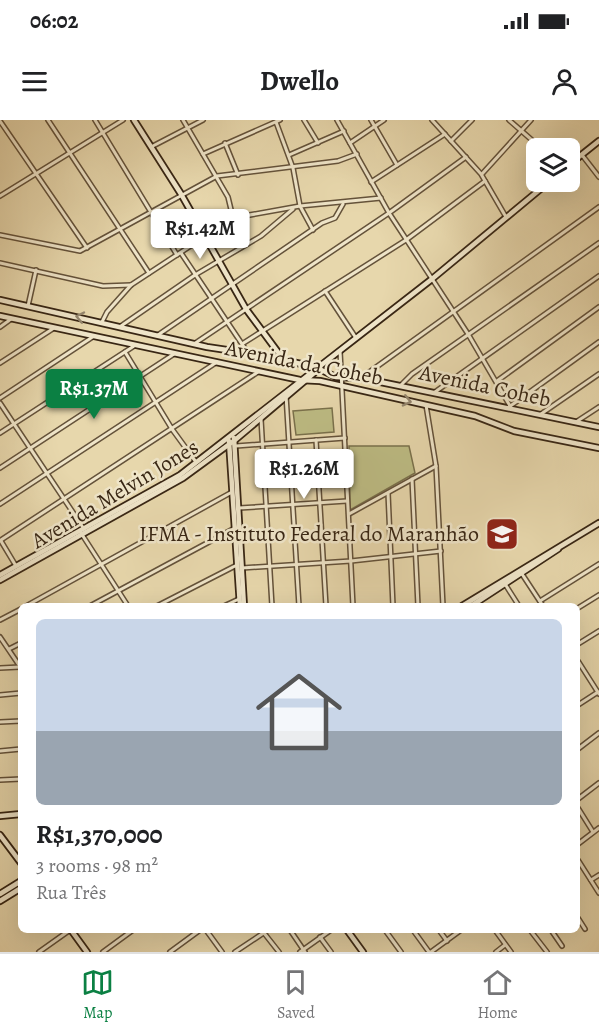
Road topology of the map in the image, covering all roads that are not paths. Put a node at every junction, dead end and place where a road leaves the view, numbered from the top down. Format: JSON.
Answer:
{"nodes":[{"id":1,"x":48,"y":120,"type":"edge"},
{"id":2,"x":95,"y":120,"type":"edge"},
{"id":3,"x":123,"y":120,"type":"edge"},
{"id":4,"x":134,"y":120,"type":"edge"},
{"id":5,"x":183,"y":120,"type":"edge"},
{"id":6,"x":203,"y":120,"type":"edge"},
{"id":7,"x":304,"y":120,"type":"edge"},
{"id":8,"x":338,"y":120,"type":"edge"},
{"id":9,"x":371,"y":120,"type":"edge"},
{"id":10,"x":384,"y":120,"type":"edge"},
{"id":11,"x":432,"y":120,"type":"edge"},
{"id":12,"x":472,"y":120,"type":"edge"},
{"id":13,"x":509,"y":120,"type":"edge"},
{"id":14,"x":531,"y":120,"type":"edge"},
{"id":15,"x":278,"y":121,"type":"edge"},
{"id":16,"x":2,"y":122,"type":"edge"},
{"id":17,"x":375,"y":126,"type":"junction"},
{"id":18,"x":188,"y":127,"type":"junction"},
{"id":19,"x":519,"y":131,"type":"junction"},
{"id":20,"x":344,"y":132,"type":"junction"},
{"id":21,"x":102,"y":133,"type":"junction"},
{"id":22,"x":445,"y":134,"type":"junction"},
{"id":23,"x":528,"y":138,"type":"edge"},
{"id":24,"x":451,"y":141,"type":"junction"},
{"id":25,"x":599,"y":141,"type":"edge"},
{"id":26,"x":225,"y":143,"type":"junction"},
{"id":27,"x":318,"y":143,"type":"junction"},
{"id":28,"x":350,"y":143,"type":"junction"},
{"id":29,"x":151,"y":147,"type":"junction"},
{"id":30,"x":70,"y":153,"type":"junction"},
{"id":31,"x":203,"y":154,"type":"junction"},
{"id":32,"x":357,"y":154,"type":"junction"},
{"id":33,"x":289,"y":155,"type":"junction"},
{"id":34,"x":582,"y":155,"type":"joint"},
{"id":35,"x":466,"y":157,"type":"junction"},
{"id":36,"x":397,"y":165,"type":"junction"},
{"id":37,"x":293,"y":168,"type":"junction"},
{"id":38,"x":482,"y":174,"type":"junction"},
{"id":39,"x":238,"y":175,"type":"junction"},
{"id":40,"x":36,"y":176,"type":"junction"},
{"id":41,"x":217,"y":176,"type":"junction"},
{"id":42,"x":599,"y":177,"type":"edge"},
{"id":43,"x":485,"y":181,"type":"junction"},
{"id":44,"x":371,"y":182,"type":"junction"},
{"id":45,"x":537,"y":192,"type":"edge"},
{"id":46,"x":181,"y":194,"type":"junction"},
{"id":47,"x":0,"y":196,"type":"edge"},
{"id":48,"x":381,"y":198,"type":"junction"},
{"id":49,"x":343,"y":203,"type":"junction"},
{"id":50,"x":300,"y":206,"type":"junction"},
{"id":51,"x":599,"y":207,"type":"edge"},
{"id":52,"x":294,"y":208,"type":"junction"},
{"id":53,"x":150,"y":211,"type":"junction"},
{"id":54,"x":389,"y":213,"type":"junction"},
{"id":55,"x":506,"y":217,"type":"junction"},
{"id":56,"x":233,"y":219,"type":"junction"},
{"id":57,"x":120,"y":230,"type":"junction"},
{"id":58,"x":313,"y":230,"type":"junction"},
{"id":59,"x":0,"y":235,"type":"edge"},
{"id":60,"x":205,"y":237,"type":"junction"},
{"id":61,"x":406,"y":240,"type":"junction"},
{"id":62,"x":599,"y":243,"type":"edge"},
{"id":63,"x":87,"y":249,"type":"junction"},
{"id":64,"x":179,"y":254,"type":"junction"},
{"id":65,"x":219,"y":260,"type":"junction"},
{"id":66,"x":0,"y":263,"type":"edge"},
{"id":67,"x":36,"y":270,"type":"junction"},
{"id":68,"x":150,"y":273,"type":"junction"},
{"id":69,"x":195,"y":275,"type":"junction"},
{"id":70,"x":599,"y":276,"type":"edge"},
{"id":71,"x":432,"y":279,"type":"junction"},
{"id":72,"x":131,"y":285,"type":"junction"},
{"id":73,"x":232,"y":285,"type":"junction"},
{"id":74,"x":326,"y":291,"type":"junction"},
{"id":75,"x":210,"y":298,"type":"junction"},
{"id":76,"x":0,"y":300,"type":"edge"},
{"id":77,"x":28,"y":306,"type":"junction"},
{"id":78,"x":599,"y":307,"type":"edge"},
{"id":79,"x":246,"y":309,"type":"junction"},
{"id":80,"x":453,"y":312,"type":"junction"},
{"id":81,"x":0,"y":316,"type":"edge"},
{"id":82,"x":11,"y":319,"type":"junction"},
{"id":83,"x":226,"y":321,"type":"junction"},
{"id":84,"x":102,"y":322,"type":"junction"},
{"id":85,"x":0,"y":327,"type":"edge"},
{"id":86,"x":121,"y":327,"type":"junction"},
{"id":87,"x":55,"y":328,"type":"junction"},
{"id":88,"x":260,"y":332,"type":"junction"},
{"id":89,"x":468,"y":334,"type":"junction"},
{"id":90,"x":158,"y":335,"type":"junction"},
{"id":91,"x":94,"y":336,"type":"junction"},
{"id":92,"x":356,"y":338,"type":"junction"},
{"id":93,"x":599,"y":342,"type":"edge"},
{"id":94,"x":195,"y":344,"type":"junction"},
{"id":95,"x":242,"y":344,"type":"junction"},
{"id":96,"x":136,"y":345,"type":"junction"},
{"id":97,"x":340,"y":351,"type":"junction"},
{"id":98,"x":125,"y":352,"type":"junction"},
{"id":99,"x":175,"y":353,"type":"junction"},
{"id":100,"x":248,"y":353,"type":"junction"},
{"id":101,"x":260,"y":355,"type":"joint"},
{"id":102,"x":482,"y":357,"type":"junction"},
{"id":103,"x":284,"y":360,"type":"junction"},
{"id":104,"x":217,"y":362,"type":"junction"},
{"id":105,"x":0,"y":363,"type":"edge"},
{"id":106,"x":317,"y":368,"type":"junction"},
{"id":107,"x":259,"y":371,"type":"junction"},
{"id":108,"x":599,"y":374,"type":"edge"},
{"id":109,"x":140,"y":378,"type":"junction"},
{"id":110,"x":342,"y":378,"type":"junction"},
{"id":111,"x":361,"y":378,"type":"junction"},
{"id":112,"x":303,"y":380,"type":"junction"},
{"id":113,"x":497,"y":381,"type":"junction"},
{"id":114,"x":342,"y":386,"type":"junction"},
{"id":115,"x":400,"y":386,"type":"junction"},
{"id":116,"x":434,"y":393,"type":"junction"},
{"id":117,"x":286,"y":395,"type":"junction"},
{"id":118,"x":0,"y":398,"type":"edge"},
{"id":119,"x":0,"y":403,"type":"edge"},
{"id":120,"x":156,"y":404,"type":"junction"},
{"id":121,"x":426,"y":405,"type":"junction"},
{"id":122,"x":509,"y":407,"type":"junction"},
{"id":123,"x":599,"y":407,"type":"edge"},
{"id":124,"x":540,"y":414,"type":"junction"},
{"id":125,"x":261,"y":417,"type":"junction"},
{"id":126,"x":576,"y":422,"type":"junction"},
{"id":127,"x":13,"y":424,"type":"junction"},
{"id":128,"x":599,"y":427,"type":"edge"},
{"id":129,"x":172,"y":429,"type":"junction"},
{"id":130,"x":0,"y":433,"type":"edge"},
{"id":131,"x":345,"y":438,"type":"junction"},
{"id":132,"x":231,"y":439,"type":"junction"},
{"id":133,"x":316,"y":440,"type":"junction"},
{"id":134,"x":290,"y":442,"type":"junction"},
{"id":135,"x":262,"y":444,"type":"junction"},
{"id":136,"x":236,"y":446,"type":"junction"},
{"id":137,"x":30,"y":448,"type":"junction"},
{"id":138,"x":599,"y":448,"type":"edge"},
{"id":139,"x":198,"y":464,"type":"junction"},
{"id":140,"x":436,"y":466,"type":"junction"},
{"id":141,"x":0,"y":468,"type":"edge"},
{"id":142,"x":47,"y":474,"type":"junction"},
{"id":143,"x":412,"y":479,"type":"junction"},
{"id":144,"x":233,"y":492,"type":"junction"},
{"id":145,"x":388,"y":493,"type":"junction"},
{"id":146,"x":64,"y":499,"type":"junction"},
{"id":147,"x":347,"y":501,"type":"junction"},
{"id":148,"x":321,"y":503,"type":"junction"},
{"id":149,"x":0,"y":504,"type":"edge"},
{"id":150,"x":294,"y":504,"type":"junction"},
{"id":151,"x":266,"y":506,"type":"junction"},
{"id":152,"x":236,"y":508,"type":"junction"},
{"id":153,"x":349,"y":514,"type":"junction"},
{"id":154,"x":599,"y":523,"type":"edge"},
{"id":155,"x":235,"y":528,"type":"junction"},
{"id":156,"x":83,"y":532,"type":"junction"},
{"id":157,"x":0,"y":540,"type":"edge"},
{"id":158,"x":558,"y":549,"type":"junction"},
{"id":159,"x":441,"y":551,"type":"junction"},
{"id":160,"x":416,"y":554,"type":"junction"},
{"id":161,"x":391,"y":557,"type":"junction"},
{"id":162,"x":351,"y":561,"type":"junction"},
{"id":163,"x":324,"y":563,"type":"junction"},
{"id":164,"x":599,"y":564,"type":"edge"},
{"id":165,"x":101,"y":565,"type":"junction"},
{"id":166,"x":297,"y":565,"type":"junction"},
{"id":167,"x":17,"y":566,"type":"junction"},
{"id":168,"x":239,"y":567,"type":"junction"},
{"id":169,"x":268,"y":567,"type":"junction"},
{"id":170,"x":522,"y":574,"type":"junction"},
{"id":171,"x":0,"y":575,"type":"edge"},
{"id":172,"x":0,"y":580,"type":"edge"},
{"id":173,"x":505,"y":584,"type":"junction"},
{"id":174,"x":118,"y":591,"type":"junction"},
{"id":175,"x":486,"y":594,"type":"junction"},
{"id":176,"x":599,"y":595,"type":"edge"},
{"id":177,"x":239,"y":598,"type":"junction"},
{"id":178,"x":481,"y":599,"type":"junction"},
{"id":179,"x":540,"y":601,"type":"joint"},
{"id":180,"x":31,"y":603,"type":"edge"},
{"id":181,"x":96,"y":603,"type":"edge"},
{"id":182,"x":126,"y":603,"type":"edge"},
{"id":183,"x":163,"y":603,"type":"edge"},
{"id":184,"x":230,"y":603,"type":"edge"},
{"id":185,"x":241,"y":603,"type":"edge"},
{"id":186,"x":242,"y":603,"type":"edge"},
{"id":187,"x":272,"y":603,"type":"edge"},
{"id":188,"x":299,"y":603,"type":"edge"},
{"id":189,"x":326,"y":603,"type":"edge"},
{"id":190,"x":354,"y":603,"type":"edge"},
{"id":191,"x":393,"y":603,"type":"edge"},
{"id":192,"x":418,"y":603,"type":"edge"},
{"id":193,"x":443,"y":603,"type":"edge"},
{"id":194,"x":468,"y":603,"type":"edge"},
{"id":195,"x":475,"y":603,"type":"edge"},
{"id":196,"x":484,"y":603,"type":"edge"},
{"id":197,"x":517,"y":603,"type":"edge"},
{"id":198,"x":580,"y":607,"type":"edge"},
{"id":199,"x":18,"y":611,"type":"edge"},
{"id":200,"x":0,"y":620,"type":"edge"},
{"id":201,"x":599,"y":631,"type":"edge"},
{"id":202,"x":0,"y":637,"type":"edge"},
{"id":203,"x":580,"y":643,"type":"edge"},
{"id":204,"x":18,"y":645,"type":"edge"},
{"id":205,"x":9,"y":650,"type":"junction"},
{"id":206,"x":580,"y":664,"type":"edge"},
{"id":207,"x":18,"y":665,"type":"edge"},
{"id":208,"x":0,"y":668,"type":"edge"},
{"id":209,"x":18,"y":668,"type":"edge"},
{"id":210,"x":18,"y":693,"type":"edge"},
{"id":211,"x":598,"y":693,"type":"edge"},
{"id":212,"x":0,"y":695,"type":"edge"},
{"id":213,"x":580,"y":704,"type":"edge"},
{"id":214,"x":18,"y":721,"type":"edge"},
{"id":215,"x":0,"y":722,"type":"edge"},
{"id":216,"x":599,"y":733,"type":"edge"},
{"id":217,"x":580,"y":747,"type":"edge"},
{"id":218,"x":18,"y":749,"type":"edge"},
{"id":219,"x":0,"y":751,"type":"edge"},
{"id":220,"x":18,"y":779,"type":"edge"},
{"id":221,"x":0,"y":780,"type":"edge"},
{"id":222,"x":599,"y":783,"type":"edge"},
{"id":223,"x":580,"y":797,"type":"edge"},
{"id":224,"x":580,"y":811,"type":"edge"},
{"id":225,"x":18,"y":814,"type":"edge"},
{"id":226,"x":0,"y":816,"type":"edge"},
{"id":227,"x":599,"y":828,"type":"edge"},
{"id":228,"x":593,"y":832,"type":"junction"},
{"id":229,"x":0,"y":835,"type":"edge"},
{"id":230,"x":580,"y":842,"type":"edge"},
{"id":231,"x":18,"y":859,"type":"edge"},
{"id":232,"x":580,"y":863,"type":"edge"},
{"id":233,"x":599,"y":875,"type":"edge"},
{"id":234,"x":591,"y":880,"type":"junction"},
{"id":235,"x":18,"y":883,"type":"edge"},
{"id":236,"x":18,"y":890,"type":"edge"},
{"id":237,"x":599,"y":893,"type":"edge"},
{"id":238,"x":0,"y":894,"type":"edge"},
{"id":239,"x":0,"y":901,"type":"edge"},
{"id":240,"x":580,"y":921,"type":"edge"},
{"id":241,"x":585,"y":929,"type":"dead end"},
{"id":242,"x":67,"y":933,"type":"edge"},
{"id":243,"x":73,"y":933,"type":"edge"},
{"id":244,"x":129,"y":933,"type":"edge"},
{"id":245,"x":196,"y":933,"type":"edge"},
{"id":246,"x":208,"y":933,"type":"edge"},
{"id":247,"x":263,"y":933,"type":"edge"},
{"id":248,"x":267,"y":933,"type":"edge"},
{"id":249,"x":292,"y":933,"type":"edge"},
{"id":250,"x":326,"y":933,"type":"edge"},
{"id":251,"x":348,"y":933,"type":"edge"},
{"id":252,"x":387,"y":933,"type":"edge"},
{"id":253,"x":415,"y":933,"type":"edge"},
{"id":254,"x":441,"y":933,"type":"edge"},
{"id":255,"x":457,"y":933,"type":"edge"},
{"id":256,"x":497,"y":933,"type":"edge"},
{"id":257,"x":532,"y":933,"type":"edge"},
{"id":258,"x":552,"y":933,"type":"edge"},
{"id":259,"x":320,"y":937,"type":"junction"},
{"id":260,"x":447,"y":941,"type":"junction"},
{"id":261,"x":505,"y":945,"type":"junction"},
{"id":262,"x":562,"y":946,"type":"dead end"},
{"id":263,"x":303,"y":951,"type":"edge"},
{"id":264,"x":39,"y":952,"type":"edge"},
{"id":265,"x":87,"y":952,"type":"edge"},
{"id":266,"x":103,"y":952,"type":"edge"},
{"id":267,"x":170,"y":952,"type":"edge"},
{"id":268,"x":222,"y":952,"type":"edge"},
{"id":269,"x":235,"y":952,"type":"edge"},
{"id":270,"x":279,"y":952,"type":"edge"},
{"id":271,"x":331,"y":952,"type":"edge"},
{"id":272,"x":363,"y":952,"type":"edge"},
{"id":273,"x":401,"y":952,"type":"edge"},
{"id":274,"x":430,"y":952,"type":"edge"},
{"id":275,"x":496,"y":952,"type":"edge"},
{"id":276,"x":511,"y":952,"type":"edge"},
{"id":277,"x":547,"y":952,"type":"edge"}],
"edges":[{"from":1,"to":30,"type":"street"},
{"from":2,"to":21,"type":"street"},
{"from":3,"to":21,"type":"street"},
{"from":4,"to":29,"type":"main road"},
{"from":5,"to":18,"type":"street"},
{"from":6,"to":18,"type":"street"},
{"from":7,"to":27,"type":"street"},
{"from":8,"to":20,"type":"street"},
{"from":9,"to":17,"type":"street"},
{"from":10,"to":17,"type":"street"},
{"from":11,"to":22,"type":"street"},
{"from":12,"to":24,"type":"street"},
{"from":13,"to":19,"type":"street"},
{"from":14,"to":19,"type":"street"},
{"from":15,"to":26,"type":"street"},
{"from":15,"to":33,"type":"street"},
{"from":16,"to":40,"type":"street"},
{"from":17,"to":28,"type":"street"},
{"from":17,"to":36,"type":"street"},
{"from":18,"to":29,"type":"street"},
{"from":18,"to":31,"type":"street"},
{"from":19,"to":23,"type":"street"},
{"from":19,"to":38,"type":"street"},
{"from":20,"to":27,"type":"street"},
{"from":20,"to":28,"type":"street"},
{"from":21,"to":30,"type":"street"},
{"from":21,"to":53,"type":"street"},
{"from":22,"to":24,"type":"street"},
{"from":22,"to":36,"type":"street"},
{"from":24,"to":35,"type":"street"},
{"from":25,"to":34,"type":"main road"},
{"from":26,"to":31,"type":"street"},
{"from":26,"to":39,"type":"street"},
{"from":27,"to":33,"type":"street"},
{"from":28,"to":32,"type":"street"},
{"from":29,"to":46,"type":"main road"},
{"from":30,"to":40,"type":"street"},
{"from":30,"to":57,"type":"street"},
{"from":31,"to":41,"type":"street"},
{"from":32,"to":37,"type":"street"},
{"from":32,"to":44,"type":"street"},
{"from":33,"to":37,"type":"street"},
{"from":34,"to":42,"type":"street"},
{"from":35,"to":38,"type":"street"},
{"from":35,"to":54,"type":"street"},
{"from":36,"to":44,"type":"street"},
{"from":37,"to":39,"type":"street"},
{"from":37,"to":50,"type":"street"},
{"from":38,"to":43,"type":"street"},
{"from":39,"to":41,"type":"street"},
{"from":40,"to":47,"type":"street"},
{"from":40,"to":63,"type":"street"},
{"from":41,"to":46,"type":"street"},
{"from":41,"to":56,"type":"street"},
{"from":43,"to":55,"type":"street"},
{"from":43,"to":61,"type":"street"},
{"from":44,"to":48,"type":"street"},
{"from":45,"to":55,"type":"main road","name":"Avenida Melvin Jones"},
{"from":46,"to":53,"type":"street"},
{"from":46,"to":60,"type":"main road"},
{"from":48,"to":49,"type":"street"},
{"from":48,"to":54,"type":"street"},
{"from":49,"to":50,"type":"street"},
{"from":49,"to":58,"type":"street"},
{"from":50,"to":52,"type":"street"},
{"from":50,"to":58,"type":"street"},
{"from":51,"to":80,"type":"street"},
{"from":52,"to":56,"type":"street"},
{"from":52,"to":65,"type":"street"},
{"from":53,"to":57,"type":"street"},
{"from":53,"to":64,"type":"street"},
{"from":54,"to":61,"type":"street"},
{"from":54,"to":79,"type":"street"},
{"from":55,"to":71,"type":"main road","name":"Avenida Melvin Jones"},
{"from":56,"to":60,"type":"street"},
{"from":57,"to":63,"type":"street"},
{"from":57,"to":68,"type":"street"},
{"from":58,"to":73,"type":"street"},
{"from":59,"to":63,"type":"street"},
{"from":60,"to":64,"type":"street"},
{"from":60,"to":65,"type":"main road"},
{"from":61,"to":71,"type":"street"},
{"from":61,"to":74,"type":"street"},
{"from":62,"to":89,"type":"street"},
{"from":64,"to":68,"type":"street"},
{"from":64,"to":69,"type":"street"},
{"from":65,"to":69,"type":"street"},
{"from":65,"to":73,"type":"main road"},
{"from":66,"to":67,"type":"street"},
{"from":67,"to":72,"type":"street"},
{"from":67,"to":77,"type":"street"},
{"from":68,"to":72,"type":"street"},
{"from":69,"to":75,"type":"street"},
{"from":69,"to":86,"type":"street"},
{"from":70,"to":102,"type":"street"},
{"from":71,"to":80,"type":"street"},
{"from":71,"to":92,"type":"main road","name":"Avenida Melvin Jones"},
{"from":72,"to":84,"type":"street"},
{"from":73,"to":75,"type":"street"},
{"from":73,"to":79,"type":"main road"},
{"from":74,"to":88,"type":"street"},
{"from":74,"to":92,"type":"street"},
{"from":75,"to":83,"type":"street"},
{"from":75,"to":90,"type":"street"},
{"from":76,"to":77,"type":"main road","name":"Avenida da Coheb"},
{"from":84,"to":77,"type":"main road","name":"Avenida da Coheb","one_way":true},
{"from":78,"to":113,"type":"street"},
{"from":79,"to":83,"type":"street"},
{"from":79,"to":88,"type":"main road"},
{"from":80,"to":89,"type":"street"},
{"from":80,"to":111,"type":"street"},
{"from":81,"to":82,"type":"main road","name":"Avenida da Coheb"},
{"from":82,"to":85,"type":"street"},
{"from":82,"to":87,"type":"main road","name":"Avenida da Coheb"},
{"from":83,"to":94,"type":"street"},
{"from":83,"to":95,"type":"street"},
{"from":84,"to":86,"type":"main road","name":"Avenida da Coheb"},
{"from":86,"to":90,"type":"main road","name":"Avenida da Coheb"},
{"from":87,"to":91,"type":"main road","name":"Avenida da Coheb"},
{"from":87,"to":105,"type":"street"},
{"from":88,"to":95,"type":"street"},
{"from":88,"to":103,"type":"main road"},
{"from":89,"to":102,"type":"street"},
{"from":89,"to":115,"type":"street"},
{"from":90,"to":94,"type":"main road","name":"Avenida da Coheb"},
{"from":91,"to":96,"type":"main road","name":"Avenida da Coheb"},
{"from":91,"to":118,"type":"street"},
{"from":92,"to":97,"type":"main road","name":"Avenida Melvin Jones"},
{"from":93,"to":122,"type":"street"},
{"from":94,"to":100,"type":"main road","name":"Avenida da Coheb"},
{"from":95,"to":100,"type":"street"},
{"from":96,"to":98,"type":"street"},
{"from":96,"to":99,"type":"main road","name":"Avenida da Coheb"},
{"from":97,"to":106,"type":"main road","name":"Avenida Melvin Jones"},
{"from":97,"to":110,"type":"street"},
{"from":98,"to":109,"type":"street"},
{"from":98,"to":127,"type":"street"},
{"from":99,"to":104,"type":"main road","name":"Avenida da Coheb"},
{"from":99,"to":109,"type":"street"},
{"from":100,"to":101,"type":"main road","name":"Avenida da Coheb"},
{"from":101,"to":103,"type":"main road","name":"Avenida Coheb"},
{"from":102,"to":113,"type":"street"},
{"from":102,"to":116,"type":"street"},
{"from":103,"to":106,"type":"main road","name":"Avenida Coheb"},
{"from":104,"to":107,"type":"main road","name":"Avenida da Coheb"},
{"from":104,"to":120,"type":"street"},
{"from":106,"to":110,"type":"main road","name":"Avenida Coheb"},
{"from":106,"to":112,"type":"main road","name":"Avenida Melvin Jones"},
{"from":107,"to":112,"type":"main road","name":"Avenida da Coheb"},
{"from":107,"to":129,"type":"street"},
{"from":108,"to":124,"type":"street"},
{"from":109,"to":120,"type":"street"},
{"from":109,"to":137,"type":"street"},
{"from":110,"to":111,"type":"main road","name":"Avenida Coheb"},
{"from":110,"to":114,"type":"street"},
{"from":111,"to":115,"type":"main road","name":"Avenida Coheb"},
{"from":112,"to":114,"type":"main road","name":"Avenida da Coheb"},
{"from":112,"to":117,"type":"main road","name":"Avenida Melvin Jones"},
{"from":112,"to":132,"type":"main road","name":"Avenida Melvin Jones"},
{"from":113,"to":122,"type":"street"},
{"from":114,"to":121,"type":"main road","name":"Avenida da Coheb","one_way":true},
{"from":114,"to":131,"type":"street"},
{"from":115,"to":116,"type":"main road","name":"Avenida Coheb"},
{"from":116,"to":122,"type":"main road","name":"Avenida Coheb"},
{"from":117,"to":125,"type":"main road","name":"Avenida Melvin Jones"},
{"from":117,"to":134,"type":"street"},
{"from":119,"to":127,"type":"street"},
{"from":120,"to":129,"type":"street"},
{"from":120,"to":142,"type":"street"},
{"from":121,"to":138,"type":"main road","name":"Avenida da Coheb"},
{"from":121,"to":140,"type":"street"},
{"from":122,"to":124,"type":"main road","name":"Avenida Coheb"},
{"from":123,"to":126,"type":"street"},
{"from":124,"to":126,"type":"main road","name":"Avenida Coheb"},
{"from":125,"to":132,"type":"main road","name":"Avenida Melvin Jones"},
{"from":125,"to":135,"type":"street"},
{"from":126,"to":128,"type":"main road","name":"Avenida Coheb"},
{"from":127,"to":130,"type":"street"},
{"from":127,"to":137,"type":"street"},
{"from":129,"to":139,"type":"street"},
{"from":129,"to":146,"type":"street"},
{"from":131,"to":133,"type":"street"},
{"from":131,"to":147,"type":"street"},
{"from":132,"to":136,"type":"main road"},
{"from":132,"to":139,"type":"main road","name":"Avenida Melvin Jones"},
{"from":132,"to":144,"type":"main road"},
{"from":133,"to":134,"type":"street"},
{"from":133,"to":148,"type":"street"},
{"from":134,"to":135,"type":"street"},
{"from":134,"to":150,"type":"street"},
{"from":135,"to":136,"type":"street"},
{"from":135,"to":151,"type":"street"},
{"from":136,"to":152,"type":"main road"},
{"from":137,"to":141,"type":"street"},
{"from":137,"to":142,"type":"street"},
{"from":139,"to":156,"type":"main road","name":"Avenida Melvin Jones"},
{"from":140,"to":143,"type":"street"},
{"from":140,"to":159,"type":"street"},
{"from":142,"to":146,"type":"street"},
{"from":142,"to":149,"type":"street"},
{"from":143,"to":145,"type":"street"},
{"from":143,"to":160,"type":"street"},
{"from":144,"to":152,"type":"main road"},
{"from":144,"to":165,"type":"street"},
{"from":145,"to":153,"type":"street"},
{"from":145,"to":161,"type":"street"},
{"from":146,"to":156,"type":"street"},
{"from":146,"to":157,"type":"street"},
{"from":147,"to":148,"type":"street"},
{"from":147,"to":153,"type":"street"},
{"from":148,"to":150,"type":"street"},
{"from":148,"to":163,"type":"street"},
{"from":150,"to":151,"type":"street"},
{"from":150,"to":166,"type":"street"},
{"from":151,"to":152,"type":"street"},
{"from":151,"to":169,"type":"street"},
{"from":152,"to":155,"type":"main road"},
{"from":152,"to":168,"type":"main road"},
{"from":153,"to":162,"type":"street"},
{"from":154,"to":158,"type":"main road"},
{"from":155,"to":168,"type":"main road"},
{"from":155,"to":174,"type":"street"},
{"from":156,"to":165,"type":"street"},
{"from":156,"to":167,"type":"main road","name":"Avenida Melvin Jones"},
{"from":156,"to":172,"type":"main road","name":"Avenida Melvin Jones"},
{"from":157,"to":167,"type":"street"},
{"from":158,"to":170,"type":"main road"},
{"from":158,"to":175,"type":"main road"},
{"from":159,"to":160,"type":"street"},
{"from":159,"to":193,"type":"street"},
{"from":160,"to":161,"type":"street"},
{"from":160,"to":192,"type":"street"},
{"from":161,"to":162,"type":"street"},
{"from":161,"to":191,"type":"street"},
{"from":162,"to":163,"type":"street"},
{"from":162,"to":190,"type":"street"},
{"from":163,"to":166,"type":"street"},
{"from":163,"to":189,"type":"street"},
{"from":164,"to":179,"type":"street"},
{"from":165,"to":174,"type":"street"},
{"from":165,"to":180,"type":"street"},
{"from":166,"to":169,"type":"street"},
{"from":166,"to":188,"type":"street"},
{"from":167,"to":171,"type":"main road","name":"Avenida Melvin Jones"},
{"from":168,"to":169,"type":"street"},
{"from":168,"to":177,"type":"main road"},
{"from":168,"to":183,"type":"street"},
{"from":168,"to":186,"type":"main road"},
{"from":169,"to":187,"type":"street"},
{"from":170,"to":173,"type":"main road"},
{"from":170,"to":179,"type":"street"},
{"from":173,"to":175,"type":"main road"},
{"from":173,"to":197,"type":"street"},
{"from":174,"to":181,"type":"street"},
{"from":174,"to":182,"type":"street"},
{"from":175,"to":178,"type":"main road"},
{"from":175,"to":194,"type":"main road"},
{"from":176,"to":198,"type":"street"},
{"from":177,"to":184,"type":"street"},
{"from":177,"to":185,"type":"main road"},
{"from":178,"to":195,"type":"main road"},
{"from":178,"to":196,"type":"street"},
{"from":199,"to":200,"type":"street"},
{"from":201,"to":203,"type":"street"},
{"from":202,"to":205,"type":"street"},
{"from":204,"to":205,"type":"street"},
{"from":205,"to":207,"type":"street"},
{"from":206,"to":211,"type":"street"},
{"from":208,"to":209,"type":"street"},
{"from":210,"to":212,"type":"street"},
{"from":211,"to":213,"type":"street"},
{"from":214,"to":215,"type":"street"},
{"from":216,"to":217,"type":"street"},
{"from":218,"to":219,"type":"street"},
{"from":220,"to":221,"type":"street"},
{"from":222,"to":223,"type":"street"},
{"from":224,"to":228,"type":"street"},
{"from":225,"to":226,"type":"main road"},
{"from":227,"to":228,"type":"street"},
{"from":228,"to":230,"type":"street"},
{"from":229,"to":231,"type":"main road"},
{"from":232,"to":234,"type":"street"},
{"from":233,"to":234,"type":"street"},
{"from":234,"to":237,"type":"street"},
{"from":235,"to":238,"type":"main road"},
{"from":236,"to":239,"type":"main road"},
{"from":240,"to":241,"type":"street"},
{"from":242,"to":264,"type":"street"},
{"from":243,"to":265,"type":"main road"},
{"from":244,"to":266,"type":"street"},
{"from":245,"to":267,"type":"street"},
{"from":246,"to":268,"type":"street"},
{"from":247,"to":269,"type":"street"},
{"from":248,"to":270,"type":"street"},
{"from":249,"to":263,"type":"street"},
{"from":250,"to":259,"type":"street"},
{"from":251,"to":272,"type":"main road"},
{"from":252,"to":273,"type":"street"},
{"from":253,"to":274,"type":"street"},
{"from":254,"to":260,"type":"street"},
{"from":255,"to":260,"type":"street"},
{"from":256,"to":261,"type":"street"},
{"from":257,"to":277,"type":"street"},
{"from":258,"to":262,"type":"street"},
{"from":259,"to":263,"type":"street"},
{"from":259,"to":271,"type":"street"},
{"from":260,"to":274,"type":"street"},
{"from":261,"to":275,"type":"street"},
{"from":261,"to":276,"type":"street"}]}
